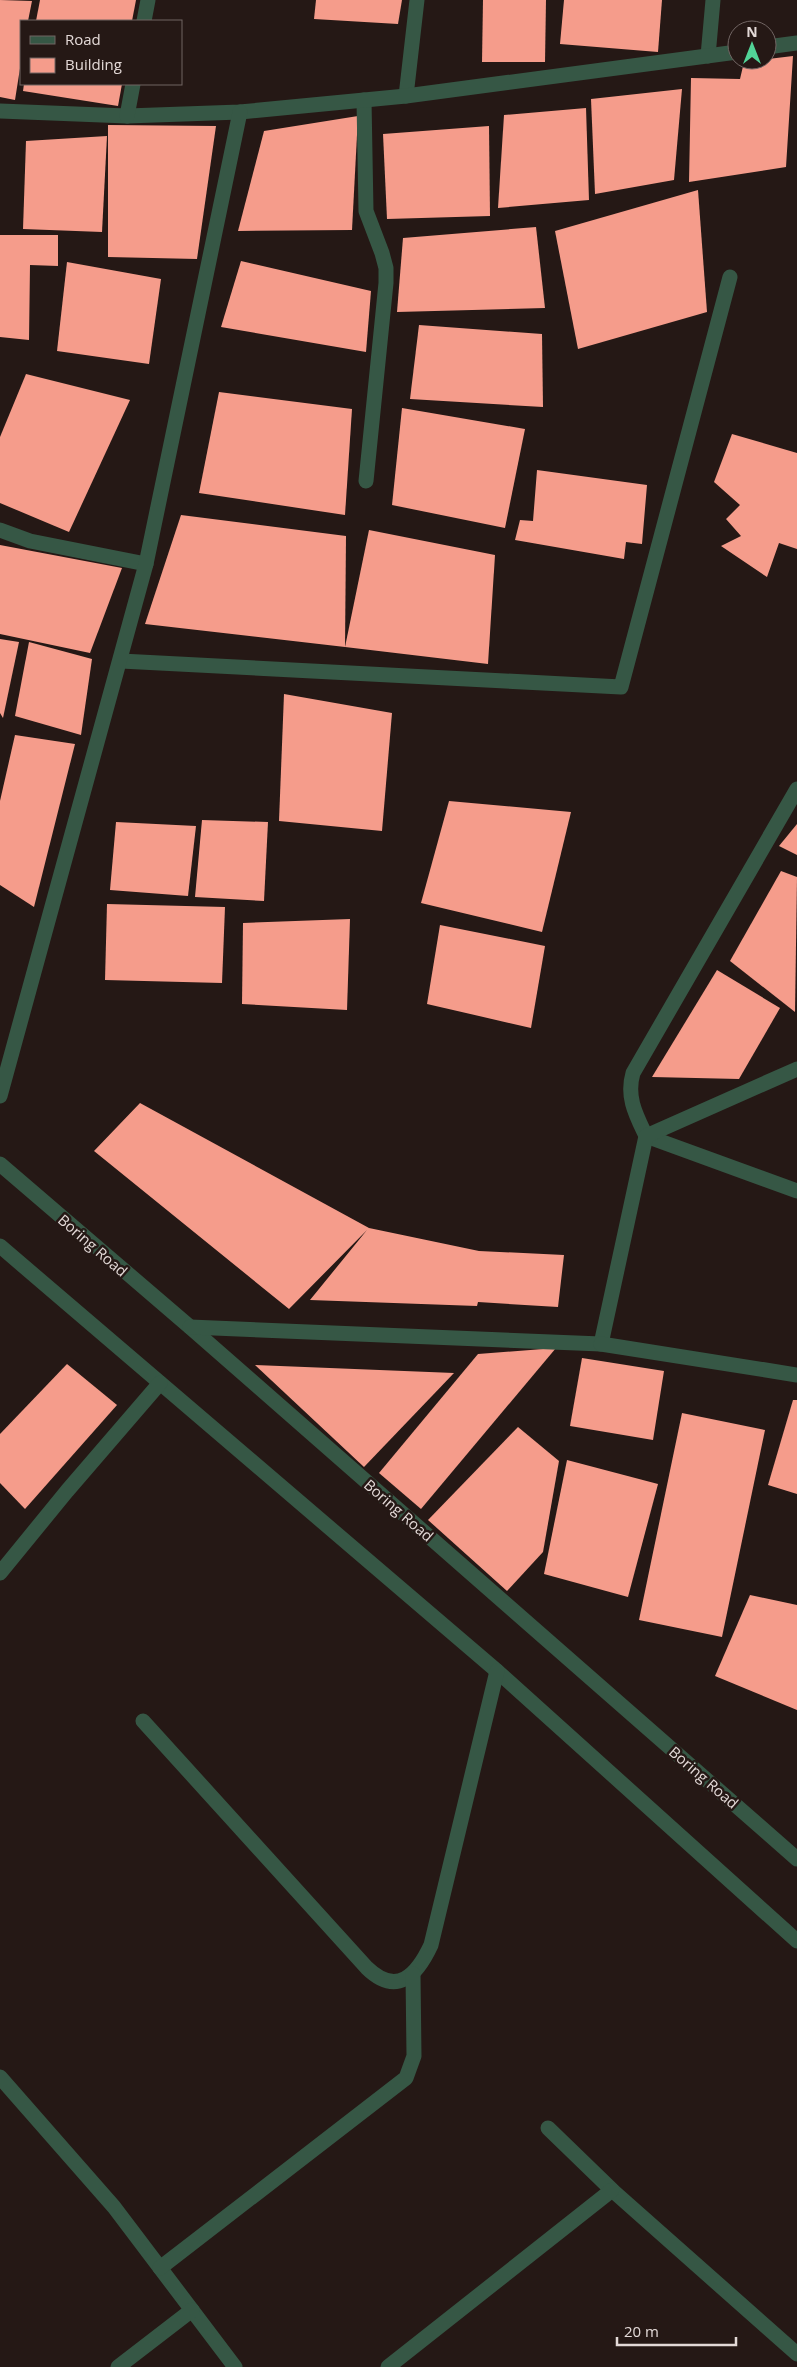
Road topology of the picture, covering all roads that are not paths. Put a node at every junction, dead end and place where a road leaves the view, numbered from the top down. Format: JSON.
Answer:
{"nodes":[{"id":1,"x":148,"y":0,"type":"edge"},
{"id":2,"x":417,"y":0,"type":"edge"},
{"id":3,"x":713,"y":0,"type":"edge"},
{"id":4,"x":144,"y":20,"type":"edge"},
{"id":5,"x":797,"y":43,"type":"edge"},
{"id":6,"x":777,"y":46,"type":"edge"},
{"id":7,"x":727,"y":53,"type":"edge"},
{"id":8,"x":708,"y":56,"type":"junction"},
{"id":9,"x":133,"y":85,"type":"edge"},
{"id":10,"x":406,"y":96,"type":"junction"},
{"id":11,"x":364,"y":100,"type":"junction"},
{"id":12,"x":0,"y":111,"type":"edge"},
{"id":13,"x":240,"y":112,"type":"junction"},
{"id":14,"x":127,"y":116,"type":"junction"},
{"id":15,"x":730,"y":277,"type":"dead end"},
{"id":16,"x":366,"y":481,"type":"dead end"},
{"id":17,"x":0,"y":530,"type":"edge"},
{"id":18,"x":146,"y":564,"type":"junction"},
{"id":19,"x":121,"y":661,"type":"junction"},
{"id":20,"x":797,"y":789,"type":"edge"},
{"id":21,"x":797,"y":1069,"type":"edge"},
{"id":22,"x":0,"y":1096,"type":"edge"},
{"id":23,"x":646,"y":1136,"type":"junction"},
{"id":24,"x":0,"y":1164,"type":"edge"},
{"id":25,"x":797,"y":1191,"type":"edge"},
{"id":26,"x":0,"y":1246,"type":"edge"},
{"id":27,"x":190,"y":1327,"type":"junction"},
{"id":28,"x":601,"y":1344,"type":"junction"},
{"id":29,"x":797,"y":1375,"type":"edge"},
{"id":30,"x":160,"y":1383,"type":"junction"},
{"id":31,"x":0,"y":1573,"type":"edge"},
{"id":32,"x":497,"y":1671,"type":"junction"},
{"id":33,"x":143,"y":1721,"type":"dead end"},
{"id":34,"x":797,"y":1859,"type":"edge"},
{"id":35,"x":797,"y":1941,"type":"edge"},
{"id":36,"x":413,"y":1974,"type":"junction"},
{"id":37,"x":0,"y":2077,"type":"edge"},
{"id":38,"x":548,"y":2128,"type":"dead end"},
{"id":39,"x":612,"y":2190,"type":"junction"},
{"id":40,"x":160,"y":2268,"type":"junction"},
{"id":41,"x":192,"y":2310,"type":"junction"},
{"id":42,"x":797,"y":2354,"type":"edge"},
{"id":43,"x":118,"y":2367,"type":"edge"},
{"id":44,"x":235,"y":2367,"type":"edge"},
{"id":45,"x":388,"y":2367,"type":"edge"}],
"edges":[{"from":1,"to":4,"type":"street"},
{"from":2,"to":10,"type":"street"},
{"from":3,"to":8,"type":"street"},
{"from":5,"to":6,"type":"street"},
{"from":7,"to":8,"type":"street"},
{"from":8,"to":10,"type":"street"},
{"from":9,"to":14,"type":"street"},
{"from":10,"to":11,"type":"street"},
{"from":11,"to":13,"type":"street"},
{"from":11,"to":16,"type":"street"},
{"from":12,"to":14,"type":"street"},
{"from":13,"to":14,"type":"street"},
{"from":13,"to":18,"type":"street"},
{"from":15,"to":19,"type":"street"},
{"from":17,"to":18,"type":"street"},
{"from":18,"to":19,"type":"street"},
{"from":19,"to":22,"type":"street"},
{"from":20,"to":23,"type":"street"},
{"from":21,"to":23,"type":"street"},
{"from":23,"to":25,"type":"street"},
{"from":23,"to":28,"type":"street"},
{"from":24,"to":27,"type":"street","name":"Boring Road"},
{"from":26,"to":30,"type":"street"},
{"from":27,"to":28,"type":"street"},
{"from":27,"to":34,"type":"street","name":"Boring Road"},
{"from":28,"to":29,"type":"street"},
{"from":30,"to":31,"type":"street"},
{"from":30,"to":32,"type":"street"},
{"from":32,"to":35,"type":"street"},
{"from":32,"to":36,"type":"street"},
{"from":33,"to":36,"type":"street"},
{"from":36,"to":40,"type":"street"},
{"from":37,"to":40,"type":"street"},
{"from":38,"to":39,"type":"street"},
{"from":39,"to":42,"type":"street"},
{"from":39,"to":45,"type":"street"},
{"from":40,"to":41,"type":"street"},
{"from":41,"to":43,"type":"street"},
{"from":41,"to":44,"type":"street"}]}
